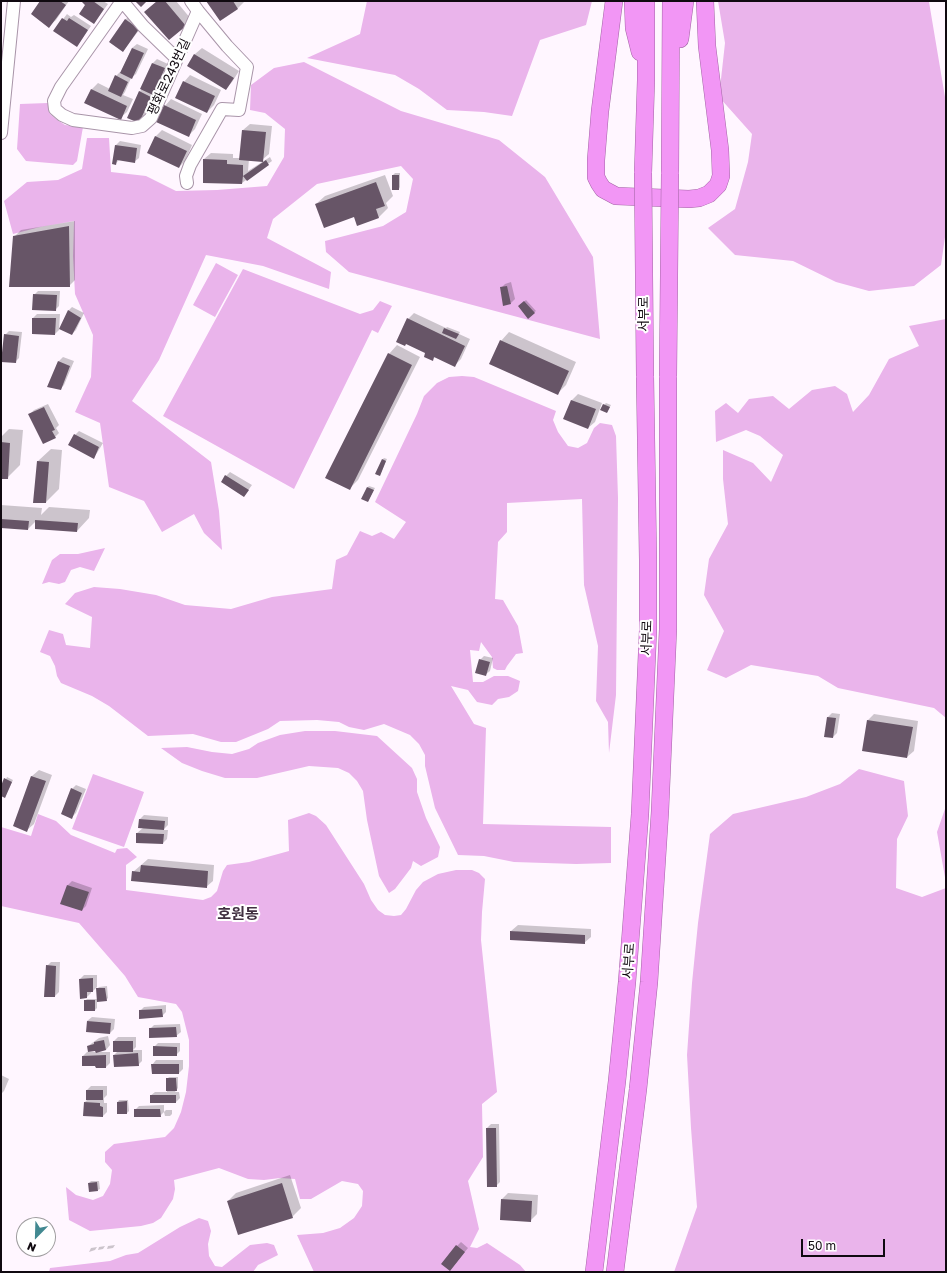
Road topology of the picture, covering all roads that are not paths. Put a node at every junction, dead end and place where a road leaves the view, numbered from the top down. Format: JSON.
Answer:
{"nodes":[{"id":1,"x":14,"y":1,"type":"edge"},
{"id":2,"x":122,"y":1,"type":"edge"},
{"id":3,"x":191,"y":1,"type":"edge"},
{"id":4,"x":614,"y":1,"type":"edge"},
{"id":5,"x":633,"y":1,"type":"edge"},
{"id":6,"x":646,"y":1,"type":"edge"},
{"id":7,"x":671,"y":1,"type":"edge"},
{"id":8,"x":685,"y":1,"type":"edge"},
{"id":9,"x":705,"y":1,"type":"edge"},
{"id":10,"x":198,"y":11,"type":"junction"},
{"id":11,"x":176,"y":58,"type":"junction"},
{"id":12,"x":646,"y":80,"type":"junction"},
{"id":13,"x":671,"y":94,"type":"junction"},
{"id":14,"x":1,"y":133,"type":"edge"},
{"id":15,"x":187,"y":183,"type":"dead end"},
{"id":16,"x":594,"y":1272,"type":"edge"},
{"id":17,"x":615,"y":1272,"type":"edge"}],
"edges":[{"from":1,"to":14,"type":"street"},
{"from":2,"to":11,"type":"street"},
{"from":2,"to":11,"type":"street","name":"평화로243번길"},
{"from":3,"to":10,"type":"street"},
{"from":4,"to":9,"type":"highway"},
{"from":5,"to":12,"type":"highway"},
{"from":6,"to":12,"type":"highway","name":"서부로"},
{"from":7,"to":13,"type":"highway","name":"서부로"},
{"from":8,"to":13,"type":"highway"},
{"from":10,"to":11,"type":"street","name":"평화로243번길"},
{"from":10,"to":15,"type":"street"},
{"from":12,"to":16,"type":"highway","name":"서부로","bridge":true},
{"from":13,"to":17,"type":"highway","name":"서부로","bridge":true}]}
